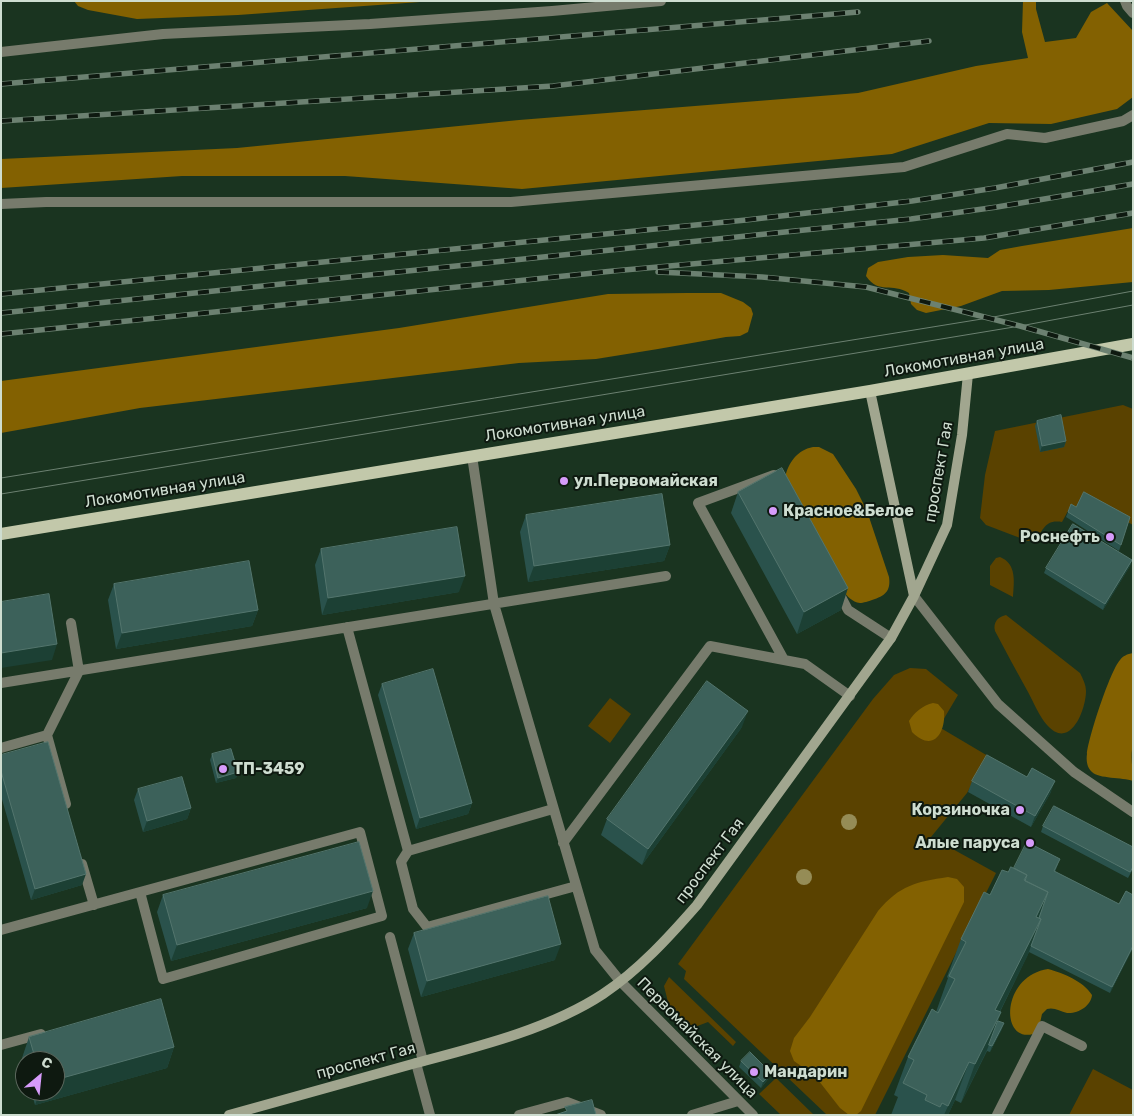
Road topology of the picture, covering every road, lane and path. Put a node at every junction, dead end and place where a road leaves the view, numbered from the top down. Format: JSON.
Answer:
{"nodes":[{"id":1,"x":661,"y":1,"type":"edge"},
{"id":2,"x":1126,"y":1,"type":"edge"},
{"id":3,"x":1133,"y":13,"type":"edge"},
{"id":4,"x":1,"y":52,"type":"edge"},
{"id":5,"x":1133,"y":115,"type":"edge"},
{"id":6,"x":1,"y":204,"type":"edge"},
{"id":7,"x":1133,"y":344,"type":"edge"},
{"id":8,"x":968,"y":374,"type":"junction"},
{"id":9,"x":870,"y":391,"type":"junction"},
{"id":10,"x":472,"y":456,"type":"junction"},
{"id":11,"x":779,"y":484,"type":"edge"},
{"id":12,"x":1,"y":534,"type":"edge"},
{"id":13,"x":666,"y":576,"type":"dead end"},
{"id":14,"x":830,"y":576,"type":"edge"},
{"id":15,"x":914,"y":596,"type":"junction"},
{"id":16,"x":494,"y":604,"type":"junction"},
{"id":17,"x":71,"y":623,"type":"dead end"},
{"id":18,"x":347,"y":628,"type":"junction"},
{"id":19,"x":891,"y":638,"type":"junction"},
{"id":20,"x":784,"y":660,"type":"junction"},
{"id":21,"x":79,"y":671,"type":"junction"},
{"id":22,"x":1,"y":683,"type":"edge"},
{"id":23,"x":850,"y":696,"type":"junction"},
{"id":24,"x":47,"y":735,"type":"junction"},
{"id":25,"x":1,"y":748,"type":"edge"},
{"id":26,"x":553,"y":809,"type":"junction"},
{"id":27,"x":68,"y":810,"type":"edge"},
{"id":28,"x":1133,"y":812,"type":"edge"},
{"id":29,"x":563,"y":843,"type":"junction"},
{"id":30,"x":408,"y":851,"type":"junction"},
{"id":31,"x":81,"y":858,"type":"edge"},
{"id":32,"x":576,"y":886,"type":"junction"},
{"id":33,"x":140,"y":892,"type":"junction"},
{"id":34,"x":94,"y":905,"type":"junction"},
{"id":35,"x":1,"y":930,"type":"edge"},
{"id":36,"x":390,"y":937,"type":"dead end"},
{"id":37,"x":620,"y":981,"type":"junction"},
{"id":38,"x":48,"y":1032,"type":"edge"},
{"id":39,"x":1,"y":1045,"type":"edge"},
{"id":40,"x":1082,"y":1046,"type":"dead end"},
{"id":41,"x":420,"y":1062,"type":"junction"},
{"id":42,"x":738,"y":1101,"type":"junction"},
{"id":43,"x":229,"y":1115,"type":"edge"},
{"id":44,"x":430,"y":1115,"type":"edge"},
{"id":45,"x":519,"y":1115,"type":"edge"},
{"id":46,"x":601,"y":1115,"type":"edge"},
{"id":47,"x":692,"y":1115,"type":"edge"},
{"id":48,"x":753,"y":1115,"type":"edge"},
{"id":49,"x":997,"y":1115,"type":"edge"}],
"edges":[{"from":1,"to":4,"type":"street"},
{"from":2,"to":3,"type":"street"},
{"from":5,"to":6,"type":"street"},
{"from":7,"to":8,"type":"main road","name":"Локомотивная улица"},
{"from":8,"to":9,"type":"main road","name":"Локомотивная улица"},
{"from":8,"to":15,"type":"main road","name":"проспект Гая"},
{"from":9,"to":10,"type":"main road","name":"Локомотивная улица"},
{"from":9,"to":15,"type":"main road"},
{"from":10,"to":12,"type":"main road","name":"Локомотивная улица"},
{"from":10,"to":16,"type":"street","name":"Первомайская улица"},
{"from":11,"to":20,"type":"street"},
{"from":13,"to":16,"type":"street"},
{"from":14,"to":19,"type":"street"},
{"from":15,"to":19,"type":"main road","name":"проспект Гая"},
{"from":15,"to":28,"type":"street"},
{"from":16,"to":18,"type":"street"},
{"from":16,"to":26,"type":"street","name":"Первомайская улица"},
{"from":17,"to":21,"type":"street"},
{"from":18,"to":21,"type":"street"},
{"from":18,"to":30,"type":"street"},
{"from":19,"to":23,"type":"main road","name":"проспект Гая"},
{"from":20,"to":23,"type":"street"},
{"from":20,"to":29,"type":"street"},
{"from":21,"to":22,"type":"street"},
{"from":21,"to":24,"type":"street"},
{"from":23,"to":37,"type":"main road","name":"проспект Гая"},
{"from":24,"to":25,"type":"street"},
{"from":24,"to":27,"type":"street"},
{"from":26,"to":29,"type":"street","name":"Первомайская улица"},
{"from":26,"to":30,"type":"street"},
{"from":29,"to":32,"type":"street","name":"Первомайская улица"},
{"from":30,"to":32,"type":"street"},
{"from":31,"to":34,"type":"street"},
{"from":32,"to":37,"type":"street","name":"Первомайская улица"},
{"from":33,"to":33,"type":"street"},
{"from":33,"to":34,"type":"street"},
{"from":34,"to":35,"type":"street"},
{"from":36,"to":41,"type":"street"},
{"from":37,"to":41,"type":"main road","name":"проспект Гая"},
{"from":37,"to":42,"type":"street","name":"Первомайская улица"},
{"from":38,"to":39,"type":"street"},
{"from":40,"to":49,"type":"street"},
{"from":41,"to":43,"type":"main road","name":"проспект Гая"},
{"from":41,"to":44,"type":"street"},
{"from":42,"to":47,"type":"street"},
{"from":42,"to":48,"type":"street","name":"Первомайская улица"},
{"from":45,"to":46,"type":"street"}]}
